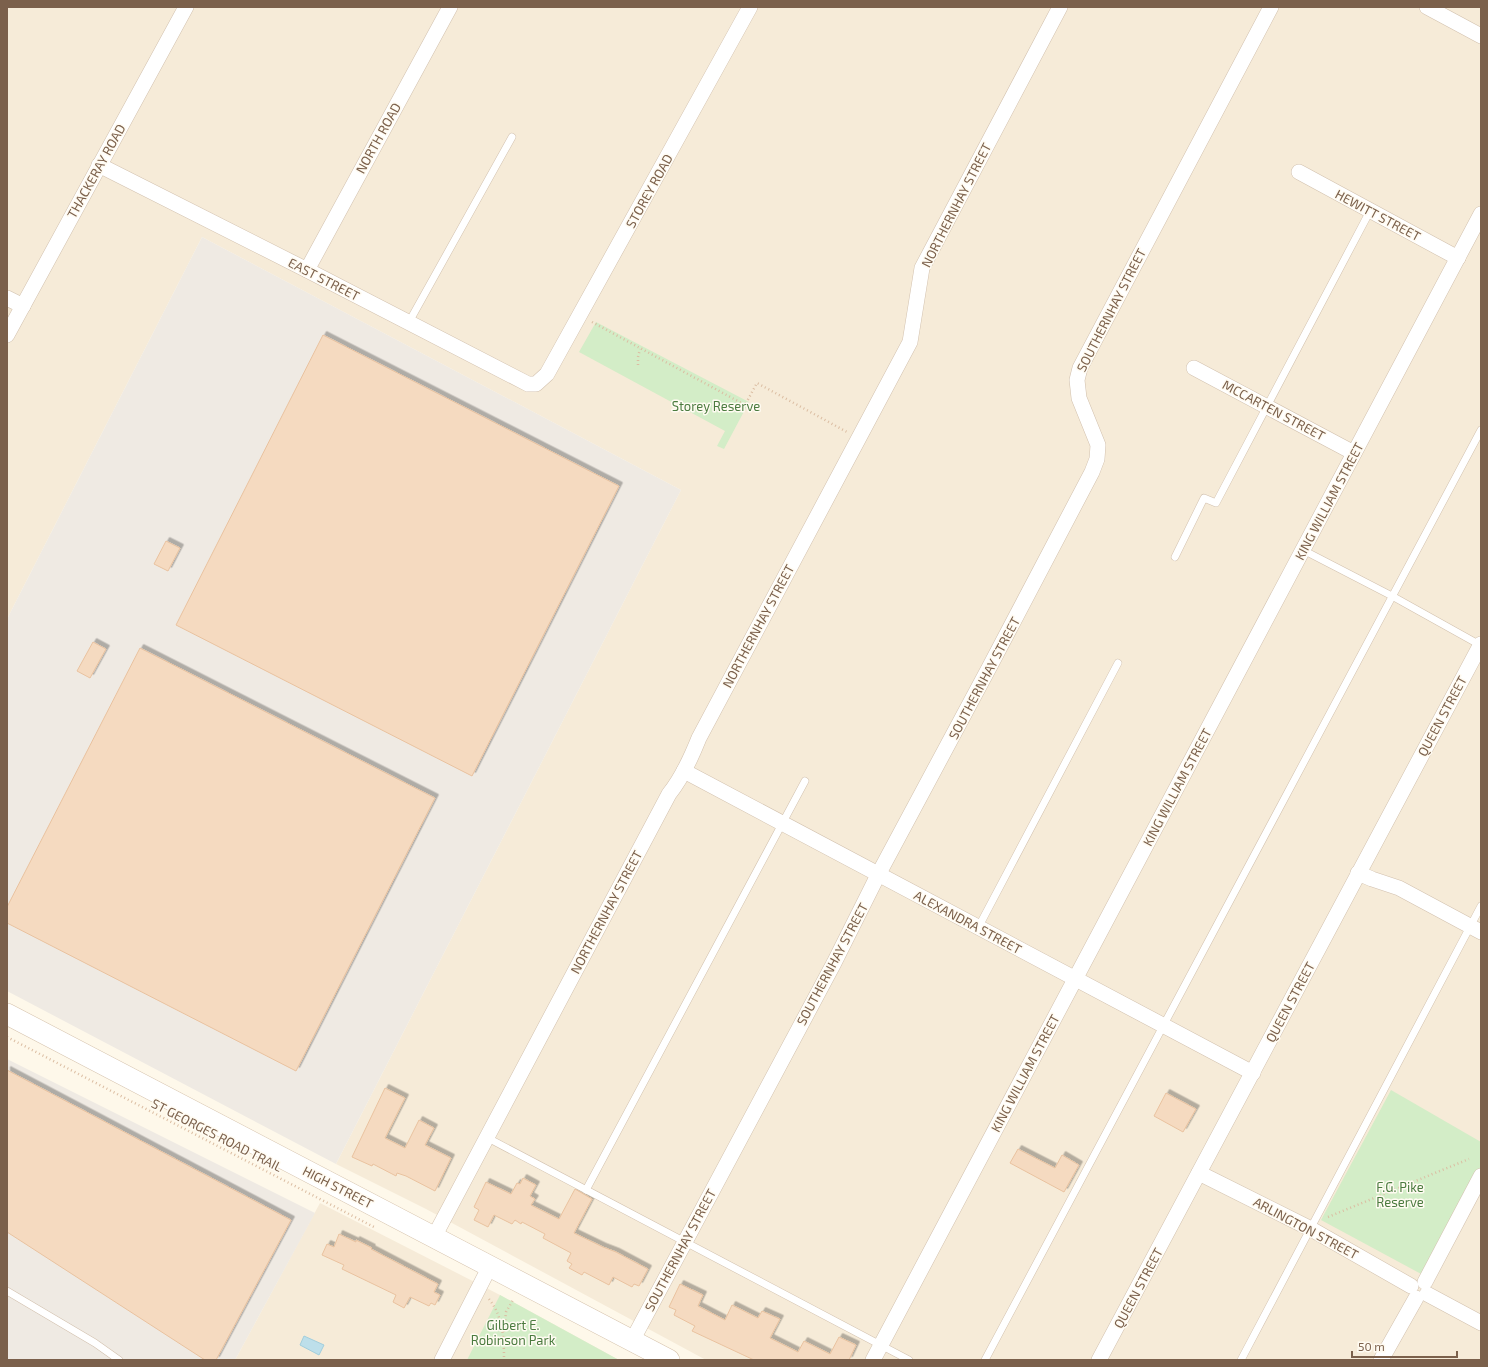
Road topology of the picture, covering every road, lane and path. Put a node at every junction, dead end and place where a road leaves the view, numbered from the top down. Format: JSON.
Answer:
{"nodes":[{"id":1,"x":186,"y":7,"type":"edge"},
{"id":2,"x":450,"y":7,"type":"edge"},
{"id":3,"x":750,"y":7,"type":"edge"},
{"id":4,"x":1060,"y":7,"type":"edge"},
{"id":5,"x":1271,"y":7,"type":"edge"},
{"id":6,"x":1431,"y":8,"type":"edge"},
{"id":7,"x":1481,"y":36,"type":"edge"},
{"id":8,"x":512,"y":137,"type":"dead end"},
{"id":9,"x":99,"y":165,"type":"junction"},
{"id":10,"x":1299,"y":172,"type":"dead end"},
{"id":11,"x":1370,"y":211,"type":"junction"},
{"id":12,"x":1481,"y":214,"type":"edge"},
{"id":13,"x":1458,"y":258,"type":"junction"},
{"id":14,"x":307,"y":270,"type":"junction"},
{"id":15,"x":7,"y":298,"type":"edge"},
{"id":16,"x":23,"y":306,"type":"junction"},
{"id":17,"x":409,"y":322,"type":"junction"},
{"id":18,"x":592,"y":322,"type":"dead end"},
{"id":19,"x":7,"y":335,"type":"edge"},
{"id":20,"x":640,"y":349,"type":"junction"},
{"id":21,"x":638,"y":365,"type":"dead end"},
{"id":22,"x":1194,"y":368,"type":"dead end"},
{"id":23,"x":547,"y":374,"type":"joint"},
{"id":24,"x":1267,"y":407,"type":"junction"},
{"id":25,"x":1481,"y":430,"type":"edge"},
{"id":26,"x":858,"y":438,"type":"junction"},
{"id":27,"x":1354,"y":453,"type":"junction"},
{"id":28,"x":1303,"y":550,"type":"junction"},
{"id":29,"x":1175,"y":556,"type":"dead end"},
{"id":30,"x":1392,"y":596,"type":"junction"},
{"id":31,"x":1481,"y":644,"type":"edge"},
{"id":32,"x":1118,"y":663,"type":"dead end"},
{"id":33,"x":684,"y":771,"type":"junction"},
{"id":34,"x":805,"y":781,"type":"dead end"},
{"id":35,"x":781,"y":824,"type":"junction"},
{"id":36,"x":1361,"y":868,"type":"junction"},
{"id":37,"x":878,"y":875,"type":"junction"},
{"id":38,"x":1481,"y":906,"type":"edge"},
{"id":39,"x":978,"y":928,"type":"junction"},
{"id":40,"x":1476,"y":929,"type":"edge"},
{"id":41,"x":1076,"y":979,"type":"junction"},
{"id":42,"x":7,"y":1014,"type":"edge"},
{"id":43,"x":1164,"y":1026,"type":"junction"},
{"id":44,"x":7,"y":1037,"type":"edge"},
{"id":45,"x":1252,"y":1073,"type":"junction"},
{"id":46,"x":486,"y":1137,"type":"junction"},
{"id":47,"x":1470,"y":1159,"type":"dead end"},
{"id":48,"x":1199,"y":1173,"type":"junction"},
{"id":49,"x":1481,"y":1176,"type":"edge"},
{"id":50,"x":586,"y":1190,"type":"junction"},
{"id":51,"x":1328,"y":1217,"type":"dead end"},
{"id":52,"x":376,"y":1228,"type":"dead end"},
{"id":53,"x":1311,"y":1230,"type":"junction"},
{"id":54,"x":434,"y":1237,"type":"junction"},
{"id":55,"x":685,"y":1242,"type":"junction"},
{"id":56,"x":490,"y":1266,"type":"junction"},
{"id":57,"x":479,"y":1287,"type":"junction"},
{"id":58,"x":1420,"y":1290,"type":"junction"},
{"id":59,"x":7,"y":1291,"type":"edge"},
{"id":60,"x":512,"y":1300,"type":"dead end"},
{"id":61,"x":1481,"y":1323,"type":"edge"},
{"id":62,"x":504,"y":1333,"type":"junction"},
{"id":63,"x":632,"y":1341,"type":"junction"},
{"id":64,"x":881,"y":1345,"type":"junction"},
{"id":65,"x":119,"y":1360,"type":"edge"},
{"id":66,"x":442,"y":1360,"type":"edge"},
{"id":67,"x":504,"y":1360,"type":"edge"},
{"id":68,"x":668,"y":1360,"type":"edge"},
{"id":69,"x":873,"y":1360,"type":"edge"},
{"id":70,"x":910,"y":1360,"type":"edge"},
{"id":71,"x":985,"y":1360,"type":"edge"},
{"id":72,"x":1099,"y":1360,"type":"edge"},
{"id":73,"x":1241,"y":1360,"type":"edge"},
{"id":74,"x":1381,"y":1360,"type":"edge"}],
"edges":[{"from":1,"to":9,"type":"street","name":"THACKERAY ROAD"},
{"from":2,"to":14,"type":"street","name":"NORTH ROAD"},
{"from":3,"to":23,"type":"street","name":"STOREY ROAD"},
{"from":4,"to":26,"type":"street","name":"NORTHERNHAY STREET"},
{"from":5,"to":37,"type":"street","name":"SOUTHERNHAY STREET"},
{"from":6,"to":7,"type":"street"},
{"from":8,"to":17,"type":"lane"},
{"from":9,"to":14,"type":"street","name":"EAST STREET"},
{"from":9,"to":16,"type":"street","name":"THACKERAY ROAD"},
{"from":10,"to":11,"type":"street","name":"HEWITT STREET"},
{"from":11,"to":13,"type":"street","name":"HEWITT STREET"},
{"from":11,"to":24,"type":"lane"},
{"from":12,"to":13,"type":"street","name":"KING WILLIAM STREET"},
{"from":13,"to":27,"type":"street","name":"KING WILLIAM STREET"},
{"from":14,"to":17,"type":"street","name":"EAST STREET"},
{"from":15,"to":16,"type":"street"},
{"from":16,"to":19,"type":"street","name":"THACKERAY ROAD"},
{"from":17,"to":23,"type":"street","name":"EAST STREET"},
{"from":18,"to":20,"type":"path"},
{"from":20,"to":21,"type":"path"},
{"from":20,"to":26,"type":"path"},
{"from":22,"to":24,"type":"street","name":"MCCARTEN STREET"},
{"from":24,"to":27,"type":"street","name":"MCCARTEN STREET"},
{"from":24,"to":29,"type":"lane"},
{"from":25,"to":30,"type":"lane"},
{"from":26,"to":33,"type":"street","name":"NORTHERNHAY STREET"},
{"from":27,"to":28,"type":"street","name":"KING WILLIAM STREET"},
{"from":28,"to":30,"type":"lane"},
{"from":28,"to":41,"type":"street","name":"KING WILLIAM STREET"},
{"from":30,"to":31,"type":"lane"},
{"from":30,"to":43,"type":"lane"},
{"from":31,"to":36,"type":"street","name":"QUEEN STREET"},
{"from":32,"to":39,"type":"lane"},
{"from":33,"to":35,"type":"street","name":"ALEXANDRA STREET"},
{"from":33,"to":46,"type":"street","name":"NORTHERNHAY STREET"},
{"from":34,"to":35,"type":"lane"},
{"from":35,"to":37,"type":"street","name":"ALEXANDRA STREET"},
{"from":35,"to":50,"type":"lane"},
{"from":36,"to":40,"type":"street"},
{"from":36,"to":45,"type":"street","name":"QUEEN STREET"},
{"from":37,"to":39,"type":"street","name":"ALEXANDRA STREET"},
{"from":37,"to":55,"type":"street","name":"SOUTHERNHAY STREET"},
{"from":38,"to":40,"type":"lane"},
{"from":39,"to":41,"type":"street","name":"ALEXANDRA STREET"},
{"from":40,"to":53,"type":"lane"},
{"from":41,"to":43,"type":"street","name":"ALEXANDRA STREET"},
{"from":41,"to":64,"type":"street","name":"KING WILLIAM STREET"},
{"from":42,"to":54,"type":"main road","name":"HIGH STREET"},
{"from":43,"to":45,"type":"street","name":"ALEXANDRA STREET"},
{"from":43,"to":71,"type":"lane"},
{"from":44,"to":52,"type":"path","name":"ST GEORGES ROAD TRAIL"},
{"from":45,"to":48,"type":"street","name":"QUEEN STREET"},
{"from":46,"to":50,"type":"lane"},
{"from":46,"to":54,"type":"street","name":"NORTHERNHAY STREET"},
{"from":47,"to":51,"type":"path"},
{"from":48,"to":53,"type":"street","name":"ARLINGTON STREET"},
{"from":48,"to":72,"type":"street","name":"QUEEN STREET"},
{"from":49,"to":58,"type":"street"},
{"from":50,"to":55,"type":"lane"},
{"from":53,"to":58,"type":"street","name":"ARLINGTON STREET"},
{"from":53,"to":73,"type":"lane"},
{"from":54,"to":56,"type":"main road","name":"HIGH STREET"},
{"from":55,"to":63,"type":"street","name":"SOUTHERNHAY STREET"},
{"from":55,"to":64,"type":"lane"},
{"from":56,"to":57,"type":"street"},
{"from":56,"to":63,"type":"main road","name":"HIGH STREET"},
{"from":57,"to":62,"type":"path"},
{"from":57,"to":66,"type":"street"},
{"from":58,"to":61,"type":"street","name":"ARLINGTON STREET"},
{"from":58,"to":74,"type":"street"},
{"from":59,"to":65,"type":"lane"},
{"from":60,"to":62,"type":"path"},
{"from":62,"to":67,"type":"path"},
{"from":63,"to":68,"type":"main road","name":"HIGH STREET"},
{"from":64,"to":69,"type":"street","name":"KING WILLIAM STREET"},
{"from":64,"to":70,"type":"lane"}]}
